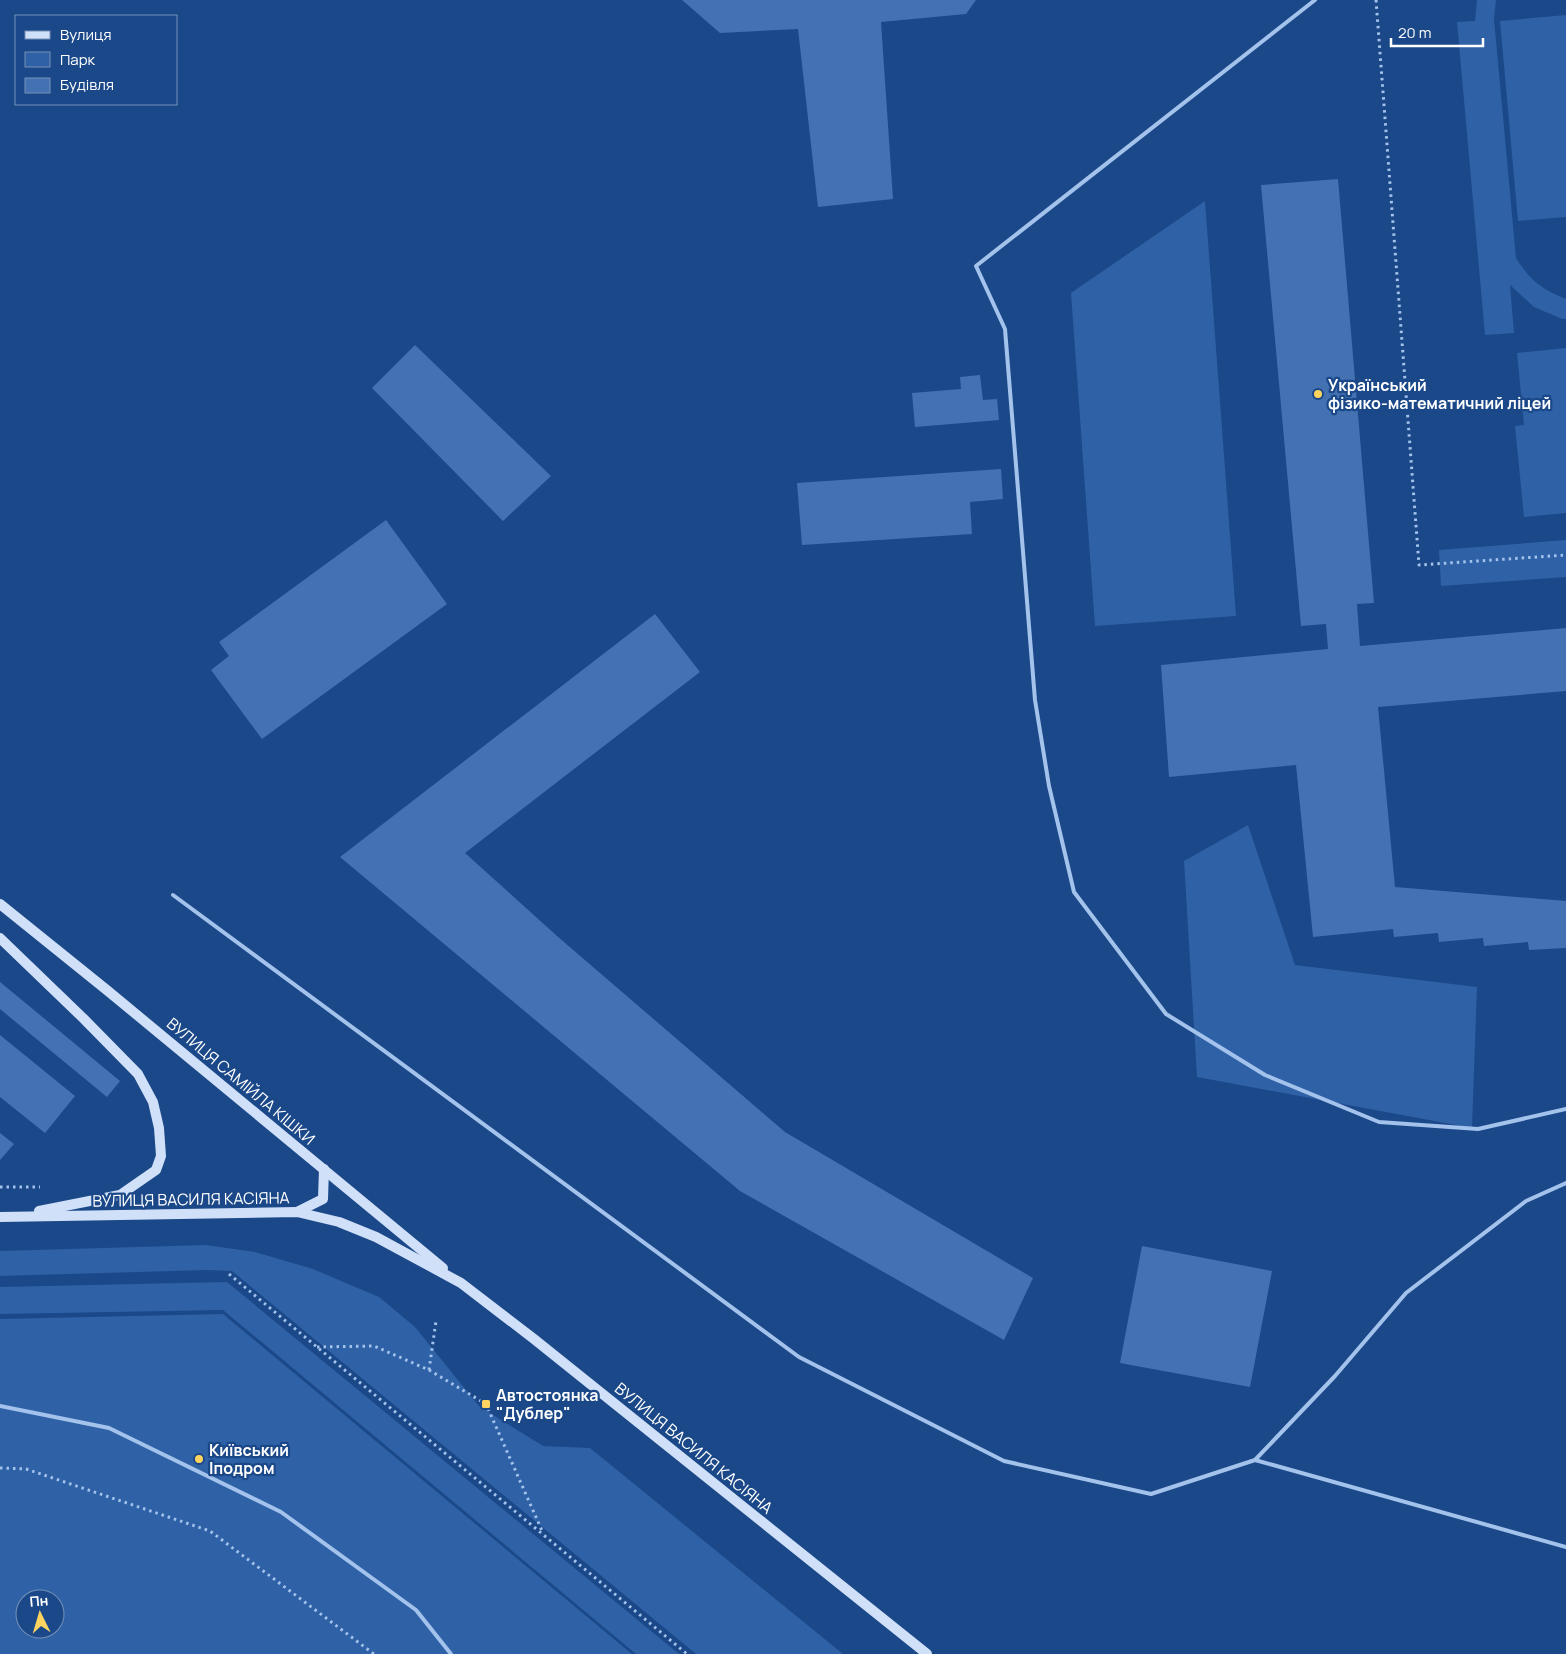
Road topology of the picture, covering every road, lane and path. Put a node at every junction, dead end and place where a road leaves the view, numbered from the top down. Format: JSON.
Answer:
{"nodes":[{"id":1,"x":1314,"y":0,"type":"edge"},
{"id":2,"x":1376,"y":0,"type":"edge"},
{"id":3,"x":1566,"y":555,"type":"edge"},
{"id":4,"x":173,"y":895,"type":"dead end"},
{"id":5,"x":0,"y":904,"type":"edge"},
{"id":6,"x":0,"y":938,"type":"edge"},
{"id":7,"x":1566,"y":1109,"type":"edge"},
{"id":8,"x":324,"y":1169,"type":"junction"},
{"id":9,"x":1566,"y":1183,"type":"edge"},
{"id":10,"x":0,"y":1187,"type":"edge"},
{"id":11,"x":45,"y":1187,"type":"dead end"},
{"id":12,"x":297,"y":1212,"type":"junction"},
{"id":13,"x":16,"y":1216,"type":"junction"},
{"id":14,"x":0,"y":1217,"type":"edge"},
{"id":15,"x":229,"y":1274,"type":"dead end"},
{"id":16,"x":461,"y":1282,"type":"junction"},
{"id":17,"x":436,"y":1321,"type":"dead end"},
{"id":18,"x":317,"y":1347,"type":"junction"},
{"id":19,"x":429,"y":1370,"type":"junction"},
{"id":20,"x":0,"y":1406,"type":"edge"},
{"id":21,"x":1255,"y":1460,"type":"junction"},
{"id":22,"x":0,"y":1468,"type":"edge"},
{"id":23,"x":544,"y":1535,"type":"junction"},
{"id":24,"x":1566,"y":1547,"type":"edge"},
{"id":25,"x":374,"y":1654,"type":"edge"},
{"id":26,"x":451,"y":1654,"type":"edge"},
{"id":27,"x":687,"y":1654,"type":"edge"},
{"id":28,"x":927,"y":1654,"type":"edge"}],
"edges":[{"from":1,"to":7,"type":"lane"},
{"from":2,"to":3,"type":"path"},
{"from":4,"to":21,"type":"lane"},
{"from":5,"to":8,"type":"street","name":"ВУЛИЦЯ САМІЙЛА КІШКИ"},
{"from":6,"to":13,"type":"street"},
{"from":8,"to":12,"type":"street"},
{"from":8,"to":16,"type":"street","name":"ВУЛИЦЯ САМІЙЛА КІШКИ"},
{"from":9,"to":21,"type":"lane"},
{"from":10,"to":11,"type":"path"},
{"from":12,"to":13,"type":"street","name":"ВУЛИЦЯ ВАСИЛЯ КАСІЯНА"},
{"from":12,"to":16,"type":"street","name":"ВУЛИЦЯ ВАСИЛЯ КАСІЯНА"},
{"from":13,"to":14,"type":"street","name":"ВУЛИЦЯ ВАСИЛЯ КАСІЯНА"},
{"from":15,"to":18,"type":"path"},
{"from":16,"to":28,"type":"street","name":"ВУЛИЦЯ ВАСИЛЯ КАСІЯНА"},
{"from":17,"to":19,"type":"path"},
{"from":18,"to":19,"type":"path"},
{"from":18,"to":23,"type":"path"},
{"from":19,"to":23,"type":"path"},
{"from":20,"to":26,"type":"lane"},
{"from":21,"to":24,"type":"lane"},
{"from":22,"to":25,"type":"path"},
{"from":23,"to":27,"type":"path"}]}
